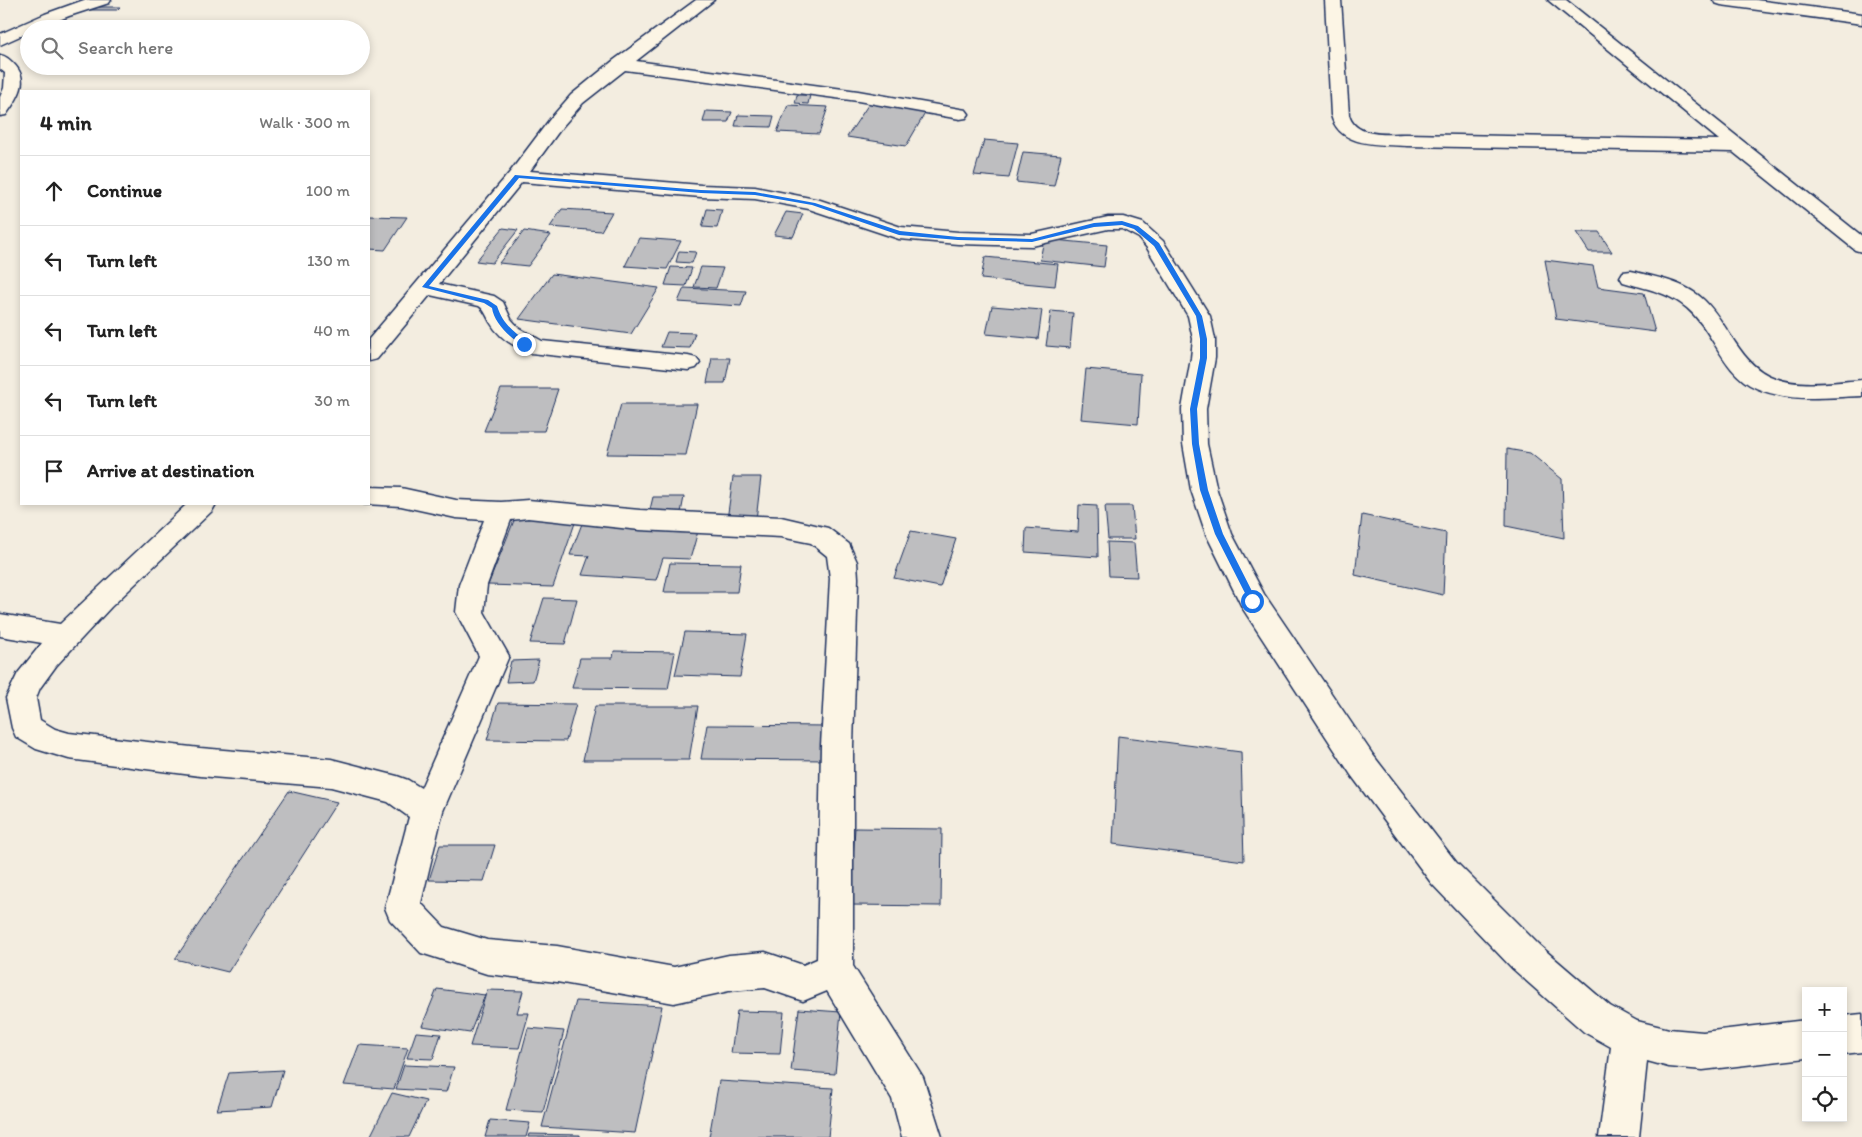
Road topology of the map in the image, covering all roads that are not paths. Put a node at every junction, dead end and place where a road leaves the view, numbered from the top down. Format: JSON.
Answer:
{"nodes":[{"id":1,"x":104,"y":0,"type":"edge"},
{"id":2,"x":706,"y":0,"type":"edge"},
{"id":3,"x":1333,"y":0,"type":"edge"},
{"id":4,"x":1556,"y":0,"type":"edge"},
{"id":5,"x":1721,"y":0,"type":"edge"},
{"id":6,"x":1862,"y":19,"type":"edge"},
{"id":7,"x":40,"y":20,"type":"edge"},
{"id":8,"x":20,"y":30,"type":"edge"},
{"id":9,"x":0,"y":40,"type":"edge"},
{"id":10,"x":0,"y":60,"type":"edge"},
{"id":11,"x":620,"y":64,"type":"junction"},
{"id":12,"x":0,"y":111,"type":"edge"},
{"id":13,"x":960,"y":114,"type":"dead end"},
{"id":14,"x":1736,"y":146,"type":"junction"},
{"id":15,"x":517,"y":176,"type":"junction"},
{"id":16,"x":1862,"y":246,"type":"edge"},
{"id":17,"x":1631,"y":277,"type":"dead end"},
{"id":18,"x":425,"y":287,"type":"junction"},
{"id":19,"x":370,"y":353,"type":"edge"},
{"id":20,"x":688,"y":363,"type":"dead end"},
{"id":21,"x":1862,"y":388,"type":"edge"},
{"id":22,"x":370,"y":496,"type":"edge"},
{"id":23,"x":202,"y":505,"type":"edge"},
{"id":24,"x":500,"y":511,"type":"junction"},
{"id":25,"x":0,"y":625,"type":"edge"},
{"id":26,"x":65,"y":636,"type":"junction"},
{"id":27,"x":427,"y":811,"type":"junction"},
{"id":28,"x":835,"y":970,"type":"junction"},
{"id":29,"x":1862,"y":1033,"type":"edge"},
{"id":30,"x":1847,"y":1035,"type":"edge"},
{"id":31,"x":1631,"y":1038,"type":"junction"},
{"id":32,"x":1802,"y":1039,"type":"edge"},
{"id":33,"x":922,"y":1137,"type":"edge"},
{"id":34,"x":1619,"y":1137,"type":"edge"}],
"edges":[{"from":1,"to":7,"type":"street"},
{"from":2,"to":11,"type":"street"},
{"from":3,"to":14,"type":"street"},
{"from":4,"to":14,"type":"street"},
{"from":5,"to":6,"type":"street"},
{"from":8,"to":9,"type":"street"},
{"from":10,"to":12,"type":"street"},
{"from":11,"to":13,"type":"street"},
{"from":11,"to":15,"type":"street"},
{"from":14,"to":16,"type":"street"},
{"from":15,"to":18,"type":"street"},
{"from":15,"to":31,"type":"street"},
{"from":17,"to":21,"type":"street"},
{"from":18,"to":19,"type":"street"},
{"from":18,"to":20,"type":"street"},
{"from":22,"to":24,"type":"street"},
{"from":23,"to":26,"type":"street"},
{"from":24,"to":27,"type":"street"},
{"from":24,"to":28,"type":"street"},
{"from":25,"to":26,"type":"street"},
{"from":26,"to":27,"type":"street"},
{"from":27,"to":28,"type":"street"},
{"from":28,"to":33,"type":"street"},
{"from":29,"to":30,"type":"street"},
{"from":31,"to":32,"type":"street"},
{"from":31,"to":34,"type":"street"}]}
